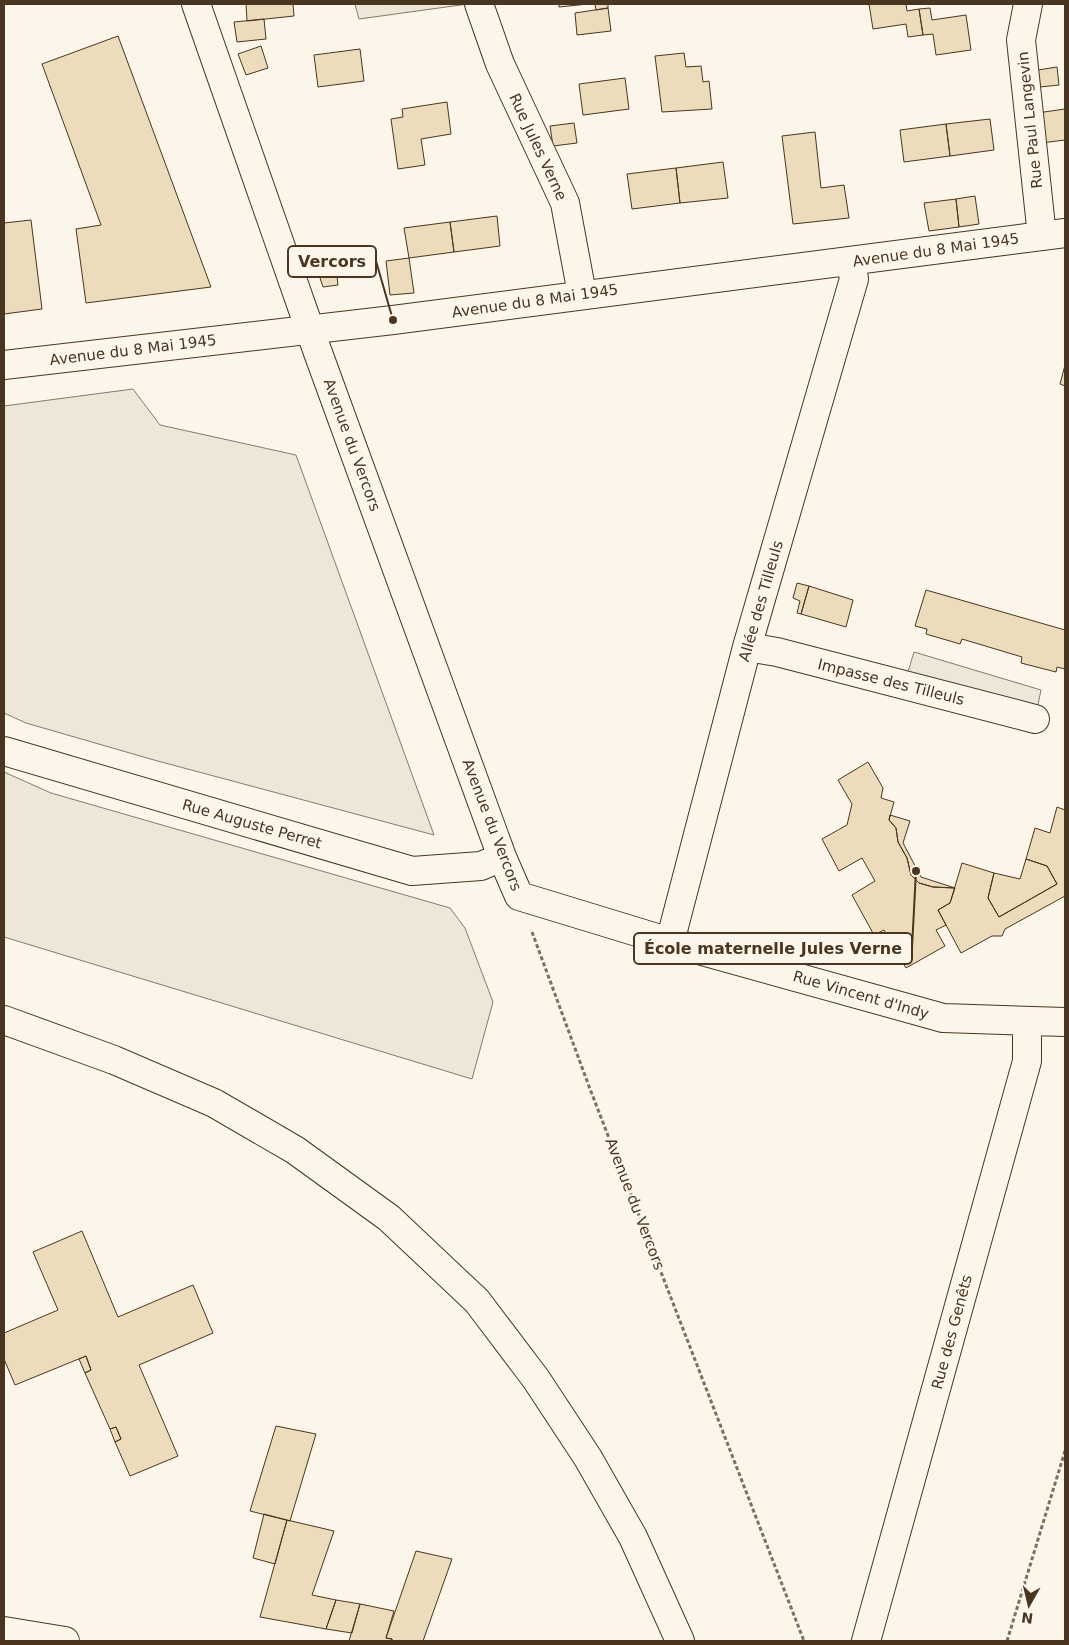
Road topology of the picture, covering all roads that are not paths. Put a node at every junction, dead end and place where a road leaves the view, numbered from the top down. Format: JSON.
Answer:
{"nodes":[{"id":1,"x":196,"y":4,"type":"edge"},
{"id":2,"x":479,"y":4,"type":"edge"},
{"id":3,"x":1028,"y":4,"type":"edge"},
{"id":4,"x":1054,"y":235,"type":"edge"},
{"id":5,"x":851,"y":261,"type":"junction"},
{"id":6,"x":582,"y":294,"type":"junction"},
{"id":7,"x":309,"y":328,"type":"junction"},
{"id":8,"x":4,"y":365,"type":"edge"},
{"id":9,"x":747,"y":647,"type":"junction"},
{"id":10,"x":1035,"y":719,"type":"dead end"},
{"id":11,"x":4,"y":751,"type":"edge"},
{"id":12,"x":502,"y":857,"type":"junction"},
{"id":13,"x":519,"y":896,"type":"joint"},
{"id":14,"x":670,"y":942,"type":"junction"},
{"id":15,"x":4,"y":1020,"type":"edge"},
{"id":16,"x":1027,"y":1021,"type":"junction"},
{"id":17,"x":1065,"y":1022,"type":"edge"},
{"id":18,"x":4,"y":1630,"type":"edge"},
{"id":19,"x":65,"y":1641,"type":"edge"},
{"id":20,"x":680,"y":1641,"type":"edge"},
{"id":21,"x":866,"y":1641,"type":"edge"}],
"edges":[{"from":1,"to":7,"type":"street","name":"Avenue du Vercors"},
{"from":2,"to":6,"type":"street","name":"Rue Jules Verne"},
{"from":3,"to":4,"type":"street","name":"Rue Paul Langevin"},
{"from":4,"to":5,"type":"street","name":"Avenue du 8 Mai 1945"},
{"from":5,"to":6,"type":"street","name":"Avenue du 8 Mai 1945"},
{"from":5,"to":9,"type":"street","name":"Allée des Tilleuls"},
{"from":6,"to":7,"type":"street","name":"Avenue du 8 Mai 1945"},
{"from":7,"to":8,"type":"street","name":"Avenue du 8 Mai 1945"},
{"from":7,"to":12,"type":"street","name":"Avenue du Vercors"},
{"from":9,"to":10,"type":"street","name":"Impasse des Tilleuls"},
{"from":9,"to":14,"type":"street","name":"Allée des Tilleuls"},
{"from":11,"to":12,"type":"street","name":"Rue Auguste Perret"},
{"from":12,"to":13,"type":"street","name":"Avenue du Vercors"},
{"from":13,"to":14,"type":"street","name":"Rue Vincent d'Indy"},
{"from":14,"to":16,"type":"street","name":"Rue Vincent d'Indy"},
{"from":15,"to":20,"type":"street"},
{"from":16,"to":17,"type":"street","name":"Rue Vincent d'Indy"},
{"from":16,"to":21,"type":"street","name":"Rue des Genêts"},
{"from":18,"to":19,"type":"street"}]}
